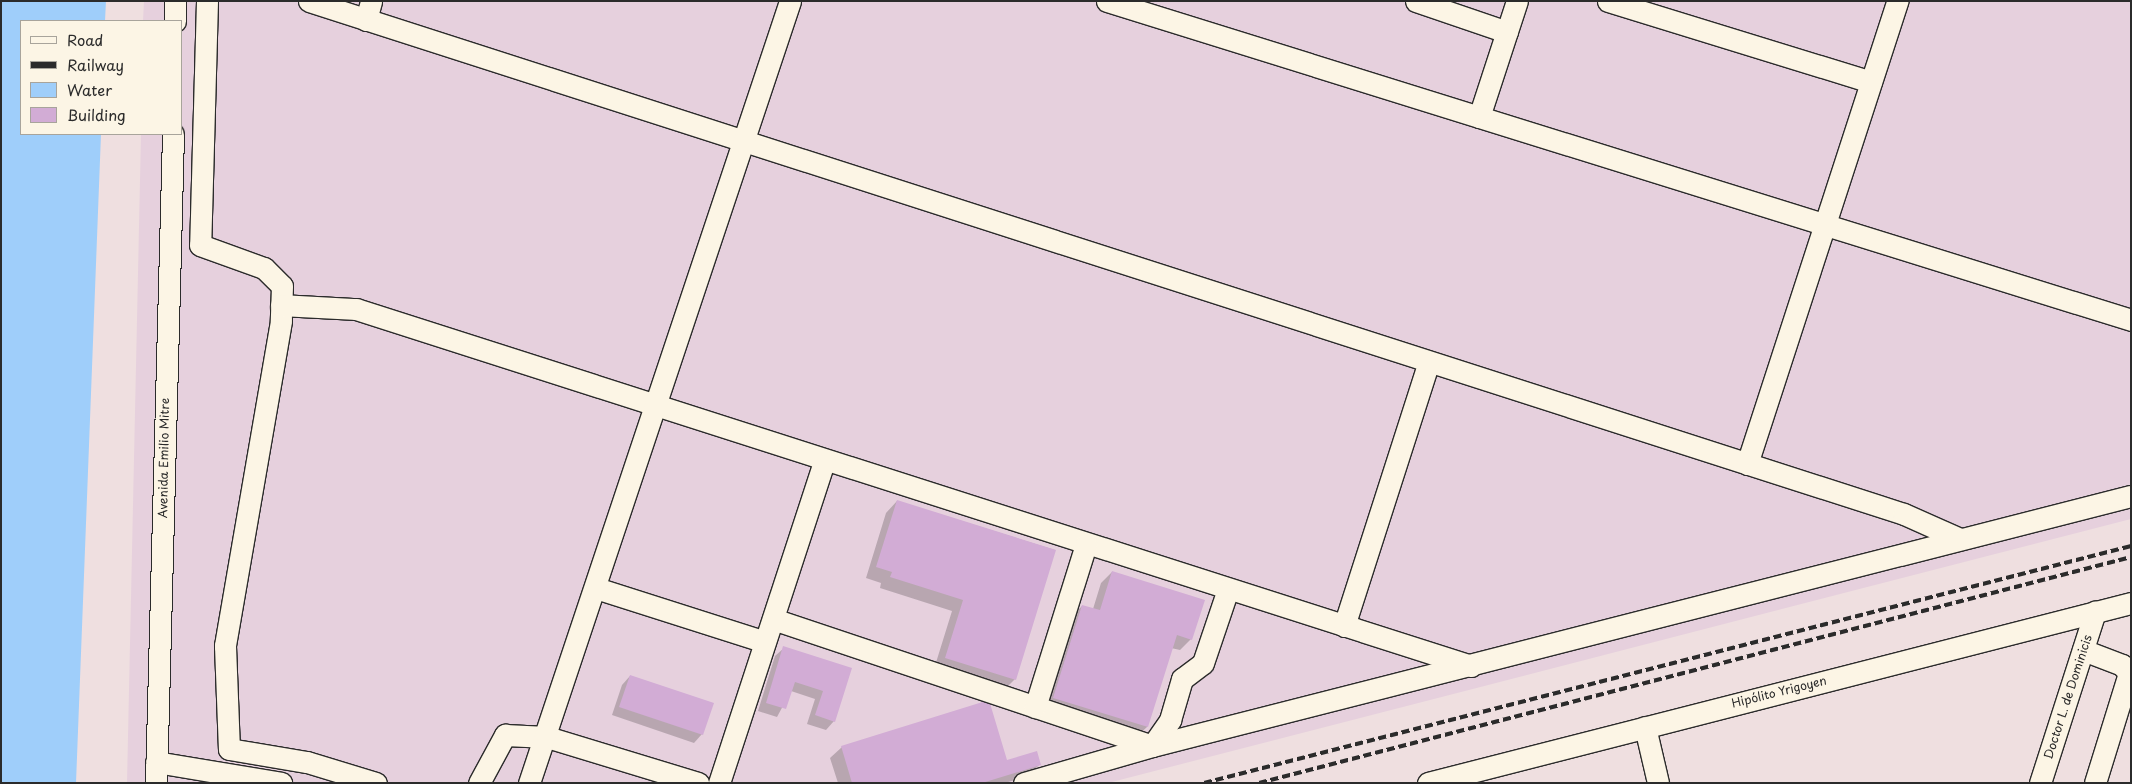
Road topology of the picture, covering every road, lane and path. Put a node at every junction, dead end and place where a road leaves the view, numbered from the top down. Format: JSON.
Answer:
{"nodes":[{"id":1,"x":175,"y":1,"type":"edge"},
{"id":2,"x":207,"y":1,"type":"edge"},
{"id":3,"x":309,"y":1,"type":"edge"},
{"id":4,"x":790,"y":1,"type":"edge"},
{"id":5,"x":1107,"y":1,"type":"edge"},
{"id":6,"x":1416,"y":1,"type":"edge"},
{"id":7,"x":1517,"y":1,"type":"edge"},
{"id":8,"x":1608,"y":1,"type":"edge"},
{"id":9,"x":1897,"y":1,"type":"edge"},
{"id":10,"x":369,"y":10,"type":"edge"},
{"id":11,"x":175,"y":20,"type":"edge"},
{"id":12,"x":1507,"y":32,"type":"junction"},
{"id":13,"x":1871,"y":82,"type":"junction"},
{"id":14,"x":1479,"y":117,"type":"junction"},
{"id":15,"x":172,"y":135,"type":"edge"},
{"id":16,"x":743,"y":141,"type":"junction"},
{"id":17,"x":1824,"y":225,"type":"junction"},
{"id":18,"x":281,"y":305,"type":"junction"},
{"id":19,"x":2131,"y":320,"type":"edge"},
{"id":20,"x":1429,"y":362,"type":"junction"},
{"id":21,"x":656,"y":407,"type":"junction"},
{"id":22,"x":824,"y":461,"type":"junction"},
{"id":23,"x":1747,"y":464,"type":"junction"},
{"id":24,"x":2131,"y":496,"type":"edge"},
{"id":25,"x":1960,"y":538,"type":"junction"},
{"id":26,"x":1086,"y":544,"type":"junction"},
{"id":27,"x":596,"y":588,"type":"junction"},
{"id":28,"x":1228,"y":589,"type":"junction"},
{"id":29,"x":2131,"y":603,"type":"edge"},
{"id":30,"x":2095,"y":612,"type":"junction"},
{"id":31,"x":773,"y":619,"type":"junction"},
{"id":32,"x":1344,"y":626,"type":"junction"},
{"id":33,"x":765,"y":642,"type":"junction"},
{"id":34,"x":2083,"y":650,"type":"junction"},
{"id":35,"x":1470,"y":666,"type":"junction"},
{"id":36,"x":1036,"y":707,"type":"junction"},
{"id":37,"x":1645,"y":727,"type":"junction"},
{"id":38,"x":547,"y":736,"type":"junction"},
{"id":39,"x":1152,"y":746,"type":"junction"},
{"id":40,"x":156,"y":773,"type":"edge"},
{"id":41,"x":247,"y":779,"type":"edge"},
{"id":42,"x":281,"y":783,"type":"edge"},
{"id":43,"x":376,"y":783,"type":"edge"},
{"id":44,"x":479,"y":783,"type":"edge"},
{"id":45,"x":529,"y":783,"type":"edge"},
{"id":46,"x":698,"y":783,"type":"edge"},
{"id":47,"x":719,"y":783,"type":"edge"},
{"id":48,"x":1024,"y":783,"type":"edge"},
{"id":49,"x":1428,"y":783,"type":"edge"},
{"id":50,"x":1658,"y":783,"type":"edge"},
{"id":51,"x":2040,"y":783,"type":"edge"},
{"id":52,"x":2095,"y":783,"type":"edge"}],
"edges":[{"from":1,"to":11,"type":"street"},
{"from":2,"to":18,"type":"street"},
{"from":3,"to":10,"type":"street"},
{"from":4,"to":16,"type":"street"},
{"from":5,"to":14,"type":"street"},
{"from":6,"to":12,"type":"street"},
{"from":7,"to":12,"type":"street"},
{"from":8,"to":13,"type":"street"},
{"from":9,"to":13,"type":"street"},
{"from":10,"to":16,"type":"street"},
{"from":12,"to":14,"type":"street"},
{"from":13,"to":17,"type":"street"},
{"from":14,"to":17,"type":"street"},
{"from":15,"to":40,"type":"street","name":"Avenida Emilio Mitre"},
{"from":16,"to":20,"type":"street"},
{"from":16,"to":21,"type":"street"},
{"from":17,"to":19,"type":"street"},
{"from":17,"to":23,"type":"street"},
{"from":18,"to":21,"type":"street"},
{"from":18,"to":43,"type":"street"},
{"from":20,"to":23,"type":"street"},
{"from":20,"to":32,"type":"street"},
{"from":21,"to":22,"type":"street"},
{"from":21,"to":27,"type":"street"},
{"from":22,"to":26,"type":"street"},
{"from":22,"to":31,"type":"street"},
{"from":23,"to":25,"type":"street"},
{"from":24,"to":25,"type":"street"},
{"from":25,"to":35,"type":"street"},
{"from":26,"to":28,"type":"street"},
{"from":26,"to":36,"type":"street"},
{"from":27,"to":33,"type":"street"},
{"from":27,"to":38,"type":"street"},
{"from":28,"to":32,"type":"street"},
{"from":28,"to":39,"type":"street"},
{"from":29,"to":30,"type":"street","name":"Hipólito Yrigoyen"},
{"from":30,"to":34,"type":"street","name":"Doctor L. de Dominicis"},
{"from":30,"to":37,"type":"street","name":"Hipólito Yrigoyen"},
{"from":31,"to":33,"type":"street"},
{"from":31,"to":36,"type":"street"},
{"from":32,"to":35,"type":"street"},
{"from":33,"to":47,"type":"street"},
{"from":34,"to":51,"type":"street","name":"Doctor L. de Dominicis"},
{"from":34,"to":52,"type":"street"},
{"from":35,"to":39,"type":"street"},
{"from":36,"to":39,"type":"street"},
{"from":37,"to":49,"type":"street","name":"Hipólito Yrigoyen"},
{"from":37,"to":50,"type":"street"},
{"from":38,"to":44,"type":"street"},
{"from":38,"to":45,"type":"street"},
{"from":38,"to":46,"type":"street"},
{"from":39,"to":48,"type":"street"},
{"from":40,"to":41,"type":"street"},
{"from":41,"to":42,"type":"street"}]}
